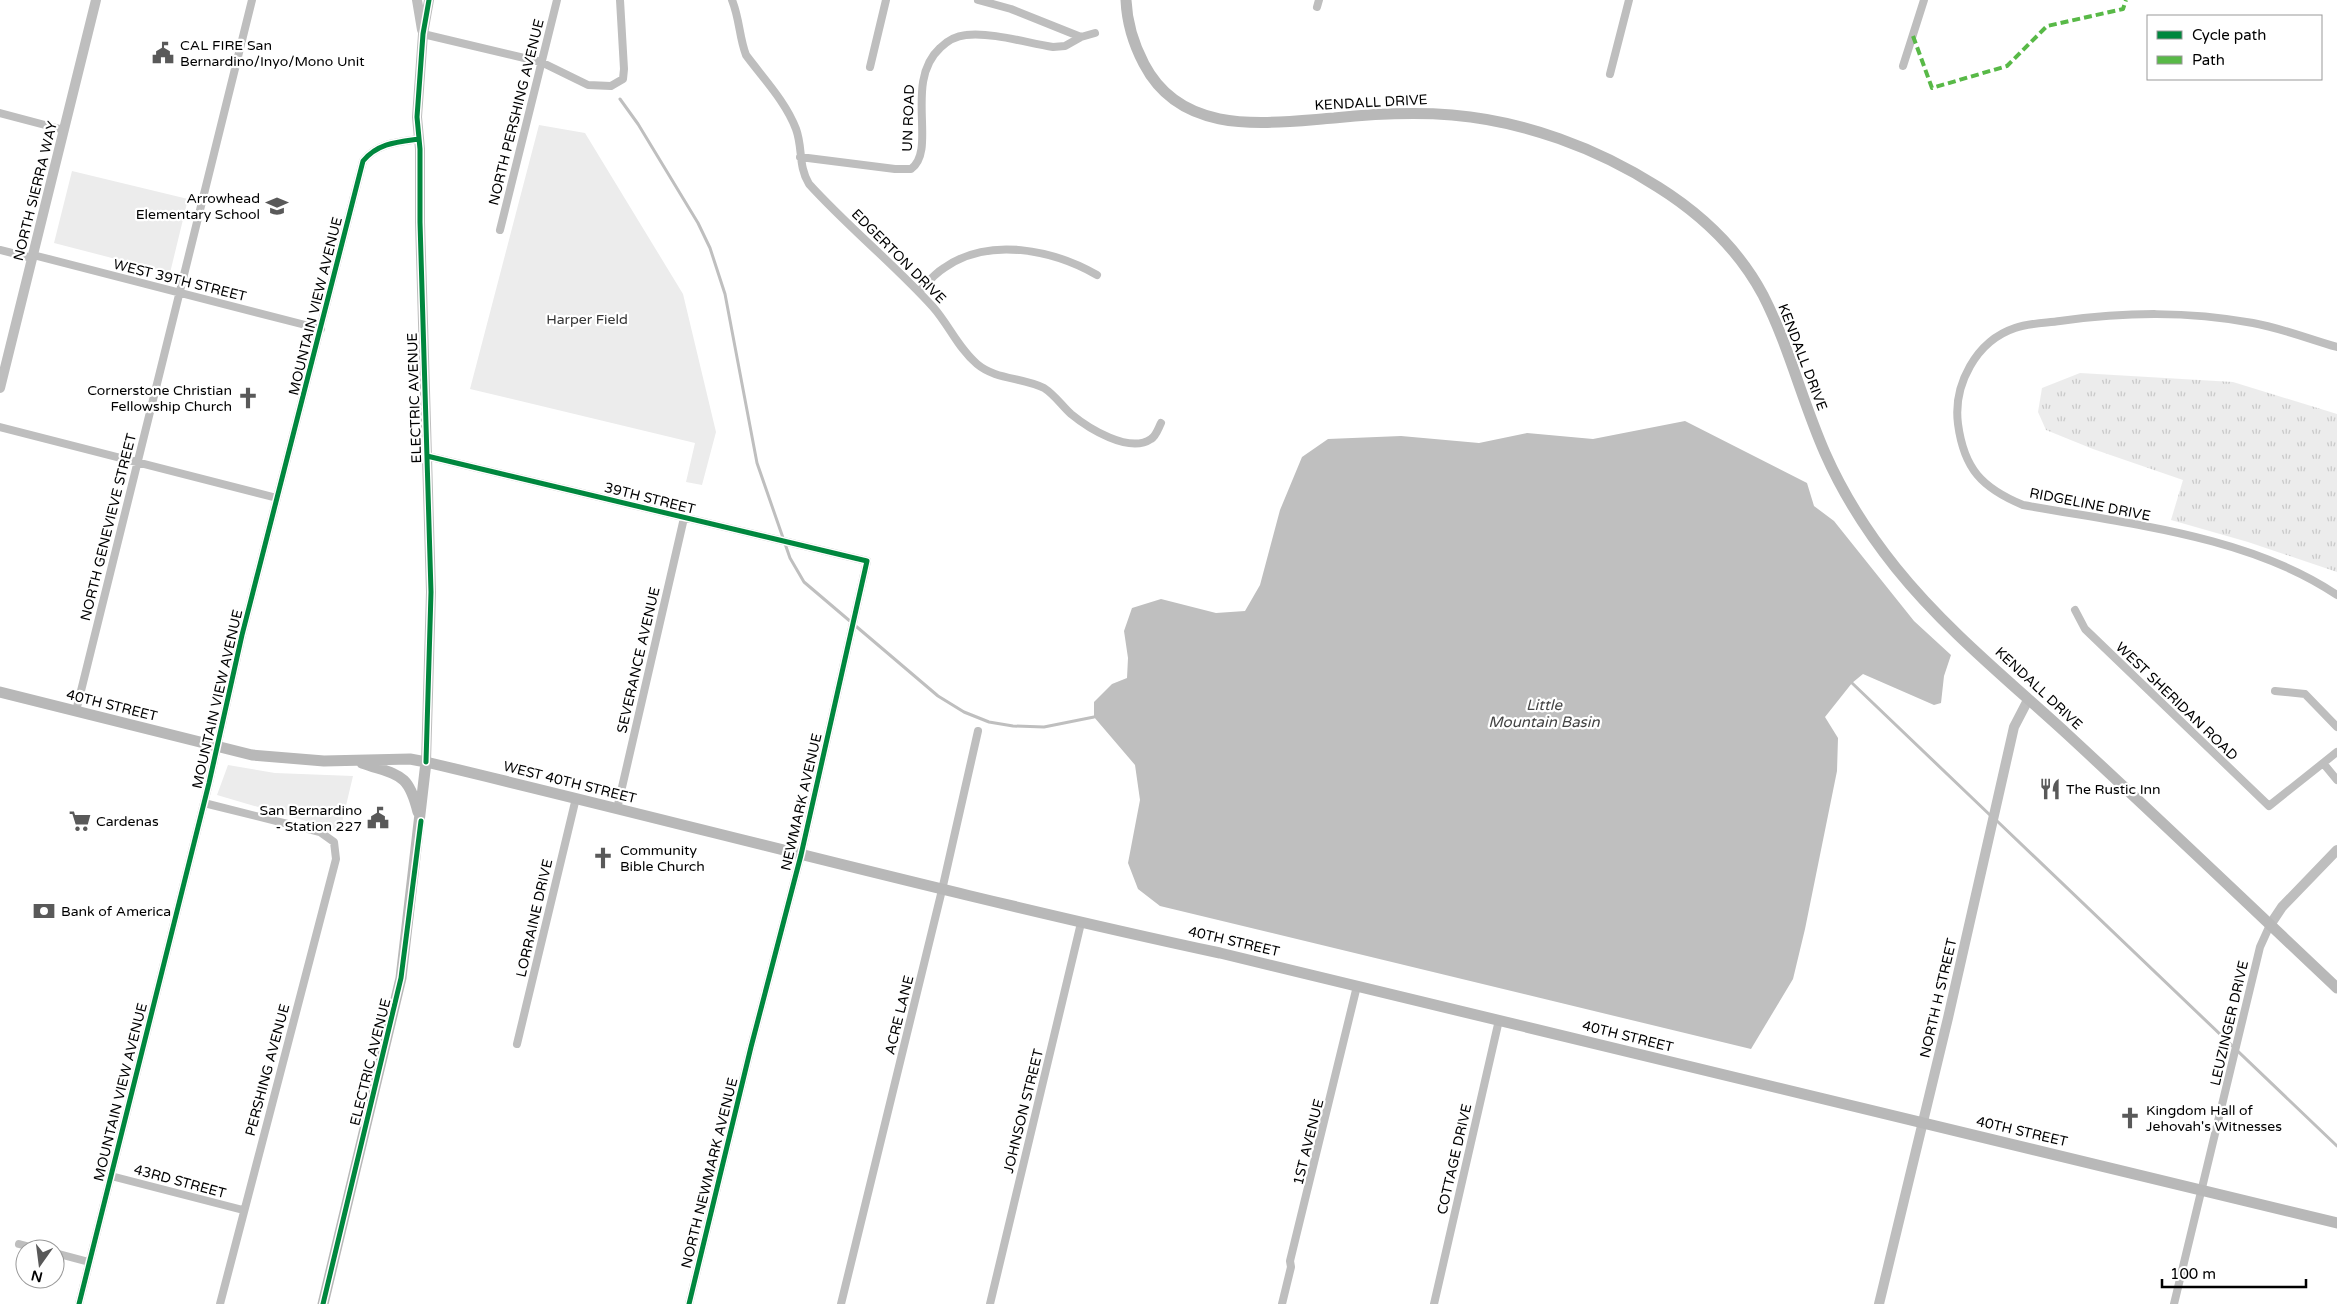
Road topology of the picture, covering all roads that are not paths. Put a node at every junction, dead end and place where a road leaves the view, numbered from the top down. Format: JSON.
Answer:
{"nodes":[{"id":1,"x":96,"y":0,"type":"edge"},
{"id":2,"x":252,"y":0,"type":"edge"},
{"id":3,"x":417,"y":0,"type":"edge"},
{"id":4,"x":429,"y":0,"type":"edge"},
{"id":5,"x":557,"y":0,"type":"edge"},
{"id":6,"x":620,"y":0,"type":"edge"},
{"id":7,"x":732,"y":0,"type":"edge"},
{"id":8,"x":886,"y":0,"type":"edge"},
{"id":9,"x":978,"y":0,"type":"edge"},
{"id":10,"x":1013,"y":0,"type":"edge"},
{"id":11,"x":1126,"y":0,"type":"edge"},
{"id":12,"x":1629,"y":0,"type":"edge"},
{"id":13,"x":1924,"y":0,"type":"edge"},
{"id":14,"x":1011,"y":9,"type":"junction"},
{"id":15,"x":1094,"y":33,"type":"dead end"},
{"id":16,"x":423,"y":34,"type":"junction"},
{"id":17,"x":1081,"y":37,"type":"junction"},
{"id":18,"x":541,"y":62,"type":"junction"},
{"id":19,"x":1903,"y":66,"type":"dead end"},
{"id":20,"x":870,"y":68,"type":"dead end"},
{"id":21,"x":1610,"y":74,"type":"dead end"},
{"id":22,"x":0,"y":113,"type":"edge"},
{"id":23,"x":64,"y":130,"type":"junction"},
{"id":24,"x":419,"y":139,"type":"junction"},
{"id":25,"x":800,"y":157,"type":"junction"},
{"id":26,"x":500,"y":230,"type":"dead end"},
{"id":27,"x":0,"y":250,"type":"edge"},
{"id":28,"x":32,"y":256,"type":"junction"},
{"id":29,"x":1097,"y":275,"type":"dead end"},
{"id":30,"x":180,"y":292,"type":"junction"},
{"id":31,"x":919,"y":292,"type":"junction"},
{"id":32,"x":321,"y":329,"type":"junction"},
{"id":33,"x":2337,"y":347,"type":"edge"},
{"id":34,"x":0,"y":388,"type":"edge"},
{"id":35,"x":1160,"y":423,"type":"dead end"},
{"id":36,"x":0,"y":427,"type":"edge"},
{"id":37,"x":427,"y":456,"type":"junction"},
{"id":38,"x":137,"y":462,"type":"junction"},
{"id":39,"x":277,"y":498,"type":"junction"},
{"id":40,"x":684,"y":518,"type":"junction"},
{"id":41,"x":867,"y":561,"type":"joint"},
{"id":42,"x":2337,"y":595,"type":"edge"},
{"id":43,"x":2074,"y":610,"type":"dead end"},
{"id":44,"x":2275,"y":691,"type":"dead end"},
{"id":45,"x":0,"y":692,"type":"edge"},
{"id":46,"x":2028,"y":700,"type":"junction"},
{"id":47,"x":76,"y":711,"type":"junction"},
{"id":48,"x":2337,"y":727,"type":"edge"},
{"id":49,"x":978,"y":731,"type":"dead end"},
{"id":50,"x":217,"y":747,"type":"junction"},
{"id":51,"x":2337,"y":752,"type":"edge"},
{"id":52,"x":356,"y":760,"type":"junction"},
{"id":53,"x":426,"y":762,"type":"junction"},
{"id":54,"x":2323,"y":763,"type":"junction"},
{"id":55,"x":2337,"y":780,"type":"edge"},
{"id":56,"x":576,"y":798,"type":"junction"},
{"id":57,"x":204,"y":803,"type":"junction"},
{"id":58,"x":616,"y":809,"type":"junction"},
{"id":59,"x":421,"y":821,"type":"junction"},
{"id":60,"x":2337,"y":850,"type":"edge"},
{"id":61,"x":801,"y":854,"type":"junction"},
{"id":62,"x":911,"y":882,"type":"joint"},
{"id":63,"x":942,"y":890,"type":"junction"},
{"id":64,"x":1081,"y":923,"type":"junction"},
{"id":65,"x":2270,"y":925,"type":"junction"},
{"id":66,"x":1357,"y":986,"type":"junction"},
{"id":67,"x":2337,"y":988,"type":"edge"},
{"id":68,"x":1498,"y":1020,"type":"junction"},
{"id":69,"x":517,"y":1044,"type":"dead end"},
{"id":70,"x":751,"y":1047,"type":"joint"},
{"id":71,"x":1923,"y":1123,"type":"junction"},
{"id":72,"x":111,"y":1176,"type":"junction"},
{"id":73,"x":2202,"y":1190,"type":"junction"},
{"id":74,"x":243,"y":1210,"type":"junction"},
{"id":75,"x":2337,"y":1223,"type":"edge"},
{"id":76,"x":65,"y":1256,"type":"edge"},
{"id":77,"x":90,"y":1262,"type":"junction"},
{"id":78,"x":79,"y":1304,"type":"edge"},
{"id":79,"x":220,"y":1304,"type":"edge"},
{"id":80,"x":323,"y":1304,"type":"edge"},
{"id":81,"x":689,"y":1304,"type":"edge"},
{"id":82,"x":841,"y":1304,"type":"edge"},
{"id":83,"x":990,"y":1304,"type":"edge"},
{"id":84,"x":1282,"y":1304,"type":"edge"},
{"id":85,"x":1434,"y":1304,"type":"edge"},
{"id":86,"x":1879,"y":1304,"type":"edge"},
{"id":87,"x":2174,"y":1304,"type":"edge"}],
"edges":[{"from":1,"to":23,"type":"street","name":"NORTH SIERRA WAY"},
{"from":2,"to":30,"type":"street","name":"NORTH GENEVIEVE STREET"},
{"from":3,"to":16,"type":"street"},
{"from":4,"to":16,"type":"street"},
{"from":5,"to":18,"type":"street","name":"NORTH PERSHING AVENUE"},
{"from":6,"to":18,"type":"street"},
{"from":7,"to":25,"type":"street","name":"EDGERTON DRIVE"},
{"from":8,"to":20,"type":"street"},
{"from":9,"to":14,"type":"street"},
{"from":10,"to":14,"type":"street"},
{"from":11,"to":46,"type":"main road","name":"KENDALL DRIVE"},
{"from":12,"to":21,"type":"street"},
{"from":13,"to":19,"type":"street"},
{"from":14,"to":17,"type":"street"},
{"from":15,"to":17,"type":"street"},
{"from":16,"to":18,"type":"street"},
{"from":16,"to":24,"type":"street","name":"ELECTRIC AVENUE"},
{"from":17,"to":25,"type":"street","name":"UN ROAD"},
{"from":18,"to":26,"type":"street","name":"NORTH PERSHING AVENUE"},
{"from":22,"to":23,"type":"street"},
{"from":23,"to":28,"type":"street","name":"NORTH SIERRA WAY"},
{"from":24,"to":32,"type":"street","name":"MOUNTAIN VIEW AVENUE"},
{"from":24,"to":37,"type":"street","name":"ELECTRIC AVENUE"},
{"from":25,"to":31,"type":"street","name":"EDGERTON DRIVE"},
{"from":27,"to":28,"type":"street","name":"WEST 39TH STREET"},
{"from":28,"to":30,"type":"street","name":"WEST 39TH STREET"},
{"from":28,"to":34,"type":"street","name":"NORTH SIERRA WAY"},
{"from":29,"to":31,"type":"street"},
{"from":30,"to":32,"type":"street","name":"WEST 39TH STREET"},
{"from":30,"to":38,"type":"street","name":"NORTH GENEVIEVE STREET"},
{"from":31,"to":35,"type":"street","name":"EDGERTON DRIVE"},
{"from":32,"to":39,"type":"street","name":"MOUNTAIN VIEW AVENUE"},
{"from":33,"to":42,"type":"street","name":"RIDGELINE DRIVE"},
{"from":36,"to":38,"type":"street"},
{"from":37,"to":40,"type":"street","name":"39TH STREET"},
{"from":37,"to":53,"type":"street","name":"ELECTRIC AVENUE"},
{"from":38,"to":39,"type":"street"},
{"from":38,"to":47,"type":"street","name":"NORTH GENEVIEVE STREET"},
{"from":39,"to":50,"type":"street","name":"MOUNTAIN VIEW AVENUE"},
{"from":40,"to":41,"type":"street","name":"39TH STREET"},
{"from":40,"to":58,"type":"street","name":"SEVERANCE AVENUE"},
{"from":41,"to":61,"type":"street","name":"NEWMARK AVENUE"},
{"from":43,"to":54,"type":"street","name":"WEST SHERIDAN ROAD"},
{"from":44,"to":48,"type":"street"},
{"from":45,"to":47,"type":"main road","name":"40TH STREET"},
{"from":46,"to":65,"type":"main road","name":"KENDALL DRIVE"},
{"from":46,"to":71,"type":"street","name":"NORTH H STREET"},
{"from":47,"to":50,"type":"main road","name":"40TH STREET"},
{"from":49,"to":63,"type":"street","name":"ACRE LANE"},
{"from":50,"to":52,"type":"main road","name":"WEST 40TH STREET"},
{"from":50,"to":57,"type":"street","name":"MOUNTAIN VIEW AVENUE"},
{"from":51,"to":54,"type":"street"},
{"from":52,"to":53,"type":"main road","name":"WEST 40TH STREET"},
{"from":52,"to":59,"type":"main road"},
{"from":53,"to":56,"type":"main road","name":"WEST 40TH STREET"},
{"from":53,"to":59,"type":"main road","name":"ELECTRIC AVENUE"},
{"from":54,"to":55,"type":"street"},
{"from":56,"to":58,"type":"main road","name":"WEST 40TH STREET"},
{"from":56,"to":69,"type":"street","name":"LORRAINE DRIVE"},
{"from":57,"to":72,"type":"street","name":"MOUNTAIN VIEW AVENUE"},
{"from":57,"to":74,"type":"street","name":"PERSHING AVENUE"},
{"from":58,"to":61,"type":"main road","name":"WEST 40TH STREET"},
{"from":59,"to":80,"type":"main road","name":"ELECTRIC AVENUE"},
{"from":60,"to":65,"type":"street"},
{"from":61,"to":62,"type":"main road","name":"WEST 40TH STREET"},
{"from":61,"to":70,"type":"street","name":"NEWMARK AVENUE"},
{"from":62,"to":63,"type":"main road","name":"40TH STREET"},
{"from":63,"to":64,"type":"main road","name":"40TH STREET"},
{"from":63,"to":82,"type":"street","name":"ACRE LANE"},
{"from":64,"to":66,"type":"main road","name":"40TH STREET"},
{"from":64,"to":83,"type":"street","name":"JOHNSON STREET"},
{"from":65,"to":67,"type":"main road","name":"KENDALL DRIVE"},
{"from":65,"to":73,"type":"street","name":"LEUZINGER DRIVE"},
{"from":66,"to":68,"type":"main road","name":"40TH STREET"},
{"from":66,"to":84,"type":"street","name":"1ST AVENUE"},
{"from":68,"to":71,"type":"main road","name":"40TH STREET"},
{"from":68,"to":85,"type":"street","name":"COTTAGE DRIVE"},
{"from":70,"to":81,"type":"street","name":"NORTH NEWMARK AVENUE"},
{"from":71,"to":73,"type":"main road","name":"40TH STREET"},
{"from":71,"to":86,"type":"street","name":"NORTH H STREET"},
{"from":72,"to":74,"type":"street","name":"43RD STREET"},
{"from":72,"to":77,"type":"street","name":"MOUNTAIN VIEW AVENUE"},
{"from":73,"to":75,"type":"main road","name":"40TH STREET"},
{"from":73,"to":87,"type":"street","name":"LEUZINGER DRIVE"},
{"from":74,"to":79,"type":"street","name":"PERSHING AVENUE"},
{"from":76,"to":77,"type":"street"},
{"from":77,"to":78,"type":"street","name":"MOUNTAIN VIEW AVENUE"}]}
